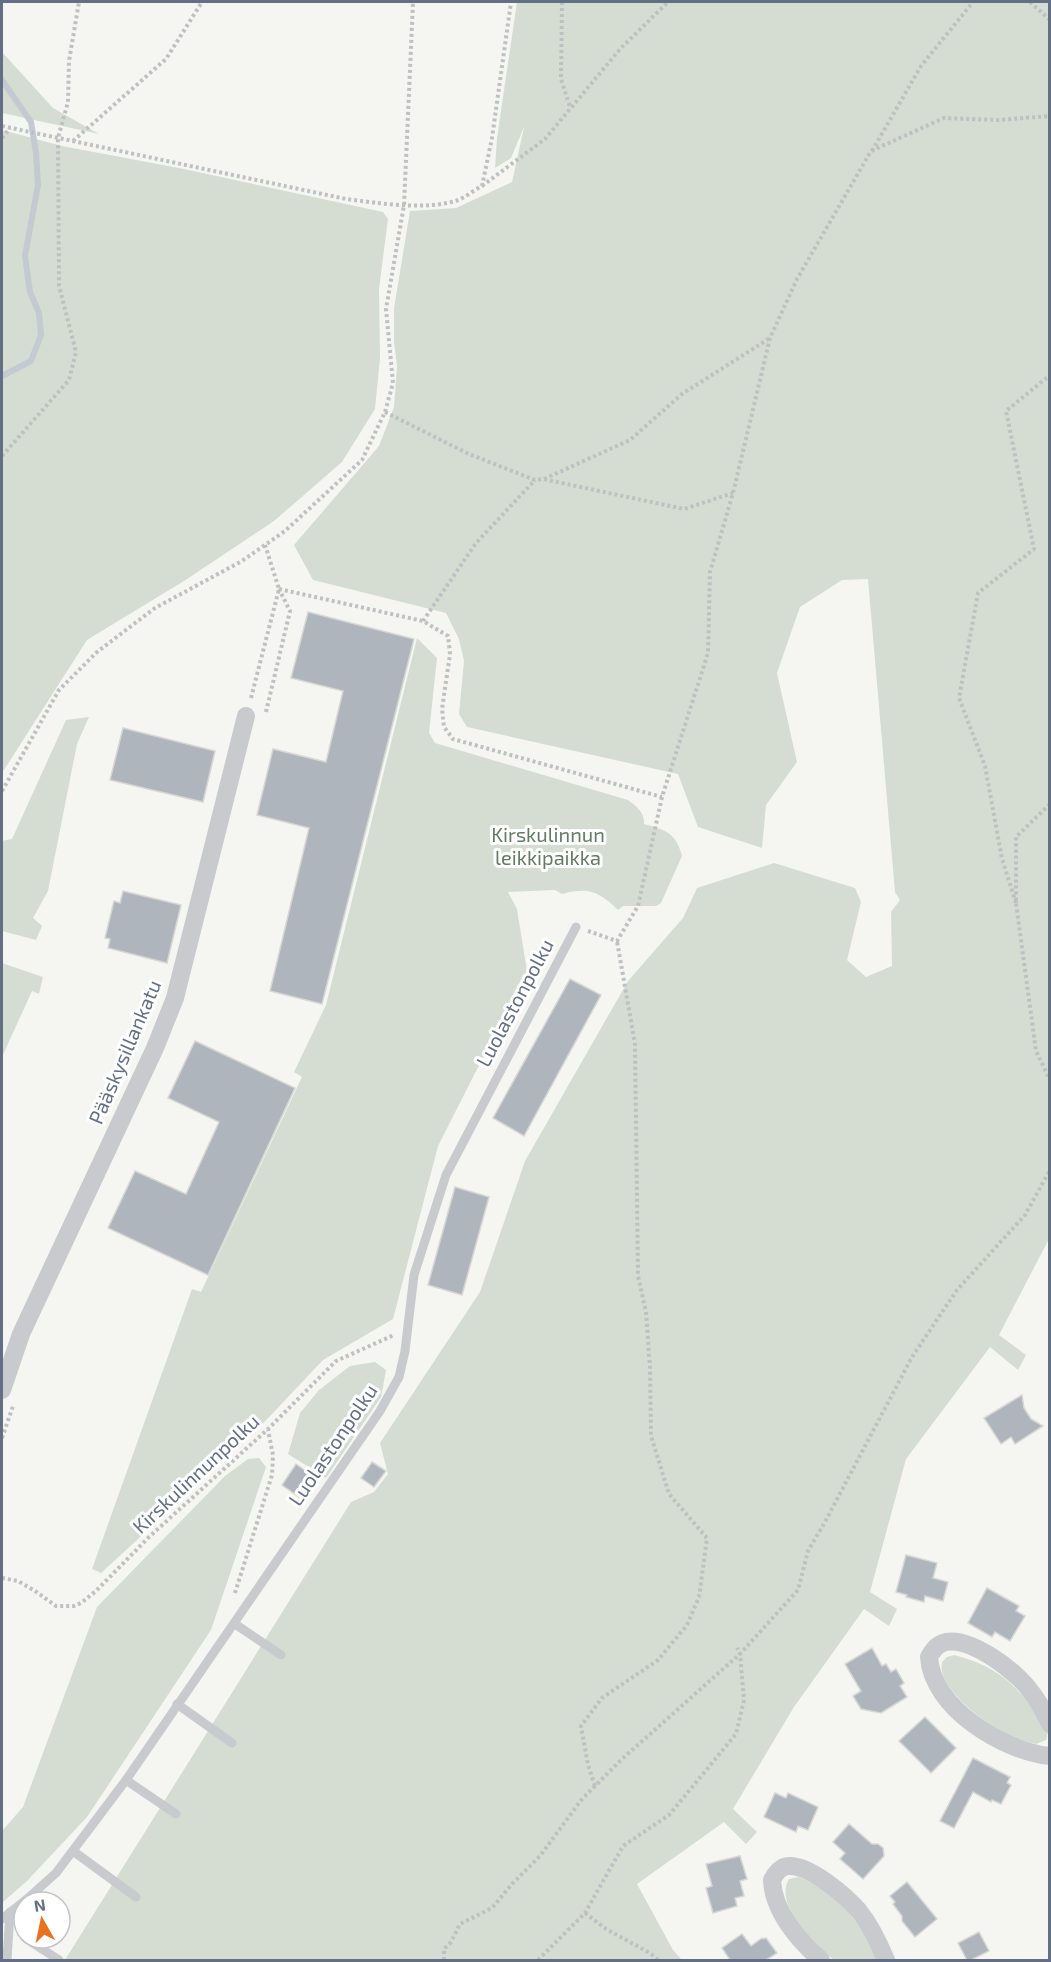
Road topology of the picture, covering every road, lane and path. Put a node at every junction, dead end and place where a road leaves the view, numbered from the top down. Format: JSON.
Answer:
{"nodes":[{"id":1,"x":80,"y":2,"type":"edge"},
{"id":2,"x":202,"y":2,"type":"edge"},
{"id":3,"x":413,"y":2,"type":"edge"},
{"id":4,"x":511,"y":2,"type":"edge"},
{"id":5,"x":562,"y":2,"type":"edge"},
{"id":6,"x":668,"y":2,"type":"edge"},
{"id":7,"x":973,"y":2,"type":"edge"},
{"id":8,"x":1030,"y":2,"type":"edge"},
{"id":9,"x":1050,"y":20,"type":"edge"},
{"id":10,"x":571,"y":108,"type":"junction"},
{"id":11,"x":1050,"y":116,"type":"edge"},
{"id":12,"x":2,"y":126,"type":"edge"},
{"id":13,"x":9,"y":128,"type":"junction"},
{"id":14,"x":2,"y":138,"type":"edge"},
{"id":15,"x":58,"y":138,"type":"junction"},
{"id":16,"x":73,"y":141,"type":"junction"},
{"id":17,"x":871,"y":151,"type":"junction"},
{"id":18,"x":482,"y":186,"type":"junction"},
{"id":19,"x":404,"y":206,"type":"junction"},
{"id":20,"x":770,"y":338,"type":"junction"},
{"id":21,"x":1050,"y":375,"type":"edge"},
{"id":22,"x":385,"y":412,"type":"junction"},
{"id":23,"x":2,"y":456,"type":"edge"},
{"id":24,"x":543,"y":479,"type":"junction"},
{"id":25,"x":535,"y":480,"type":"junction"},
{"id":26,"x":733,"y":494,"type":"junction"},
{"id":27,"x":265,"y":545,"type":"junction"},
{"id":28,"x":279,"y":589,"type":"junction"},
{"id":29,"x":423,"y":621,"type":"junction"},
{"id":30,"x":246,"y":716,"type":"joint"},
{"id":31,"x":2,"y":791,"type":"edge"},
{"id":32,"x":662,"y":797,"type":"junction"},
{"id":33,"x":1050,"y":804,"type":"edge"},
{"id":34,"x":1016,"y":903,"type":"junction"},
{"id":35,"x":576,"y":927,"type":"joint"},
{"id":36,"x":617,"y":941,"type":"junction"},
{"id":37,"x":1050,"y":1080,"type":"edge"},
{"id":38,"x":1050,"y":1170,"type":"edge"},
{"id":39,"x":408,"y":1328,"type":"junction"},
{"id":40,"x":2,"y":1390,"type":"edge"},
{"id":41,"x":268,"y":1429,"type":"junction"},
{"id":42,"x":2,"y":1578,"type":"edge"},
{"id":43,"x":236,"y":1623,"type":"junction"},
{"id":44,"x":737,"y":1648,"type":"dead end"},
{"id":45,"x":740,"y":1654,"type":"junction"},
{"id":46,"x":281,"y":1655,"type":"dead end"},
{"id":47,"x":177,"y":1704,"type":"junction"},
{"id":48,"x":1050,"y":1724,"type":"edge"},
{"id":49,"x":232,"y":1743,"type":"dead end"},
{"id":50,"x":1050,"y":1756,"type":"edge"},
{"id":51,"x":126,"y":1780,"type":"junction"},
{"id":52,"x":595,"y":1786,"type":"junction"},
{"id":53,"x":176,"y":1814,"type":"dead end"},
{"id":54,"x":73,"y":1851,"type":"junction"},
{"id":55,"x":136,"y":1897,"type":"dead end"},
{"id":56,"x":10,"y":1912,"type":"junction"},
{"id":57,"x":585,"y":1913,"type":"junction"},
{"id":58,"x":2,"y":1919,"type":"edge"},
{"id":59,"x":10,"y":1929,"type":"joint"},
{"id":60,"x":43,"y":1950,"type":"edge"},
{"id":61,"x":7,"y":1960,"type":"edge"},
{"id":62,"x":59,"y":1960,"type":"edge"},
{"id":63,"x":444,"y":1960,"type":"edge"},
{"id":64,"x":538,"y":1960,"type":"edge"},
{"id":65,"x":658,"y":1960,"type":"edge"},
{"id":66,"x":821,"y":1960,"type":"edge"},
{"id":67,"x":886,"y":1960,"type":"edge"}],
"edges":[{"from":1,"to":15,"type":"path"},
{"from":2,"to":16,"type":"path"},
{"from":3,"to":19,"type":"path"},
{"from":4,"to":18,"type":"path"},
{"from":5,"to":10,"type":"path"},
{"from":6,"to":10,"type":"path"},
{"from":7,"to":17,"type":"path"},
{"from":8,"to":9,"type":"path"},
{"from":10,"to":18,"type":"path"},
{"from":11,"to":17,"type":"path"},
{"from":12,"to":13,"type":"path"},
{"from":13,"to":14,"type":"path"},
{"from":13,"to":15,"type":"path"},
{"from":15,"to":16,"type":"path"},
{"from":15,"to":23,"type":"path"},
{"from":16,"to":19,"type":"path"},
{"from":17,"to":20,"type":"path"},
{"from":18,"to":19,"type":"path"},
{"from":19,"to":22,"type":"path"},
{"from":20,"to":24,"type":"path"},
{"from":20,"to":26,"type":"path"},
{"from":21,"to":34,"type":"path"},
{"from":22,"to":25,"type":"path"},
{"from":22,"to":27,"type":"path"},
{"from":24,"to":25,"type":"path"},
{"from":24,"to":26,"type":"path"},
{"from":25,"to":29,"type":"path"},
{"from":26,"to":32,"type":"path"},
{"from":27,"to":28,"type":"path"},
{"from":27,"to":31,"type":"path"},
{"from":28,"to":29,"type":"path"},
{"from":28,"to":30,"type":"path"},
{"from":29,"to":32,"type":"path"},
{"from":30,"to":40,"type":"street","name":"Pääskysillankatu"},
{"from":32,"to":36,"type":"path"},
{"from":33,"to":34,"type":"path"},
{"from":34,"to":37,"type":"path"},
{"from":35,"to":36,"type":"path"},
{"from":35,"to":39,"type":"lane","name":"Luolastonpolku"},
{"from":36,"to":52,"type":"path"},
{"from":38,"to":45,"type":"path"},
{"from":39,"to":41,"type":"path","name":"Kirskulinnunpolku"},
{"from":39,"to":43,"type":"lane","name":"Luolastonpolku"},
{"from":41,"to":42,"type":"path","name":"Kirskulinnunpolku"},
{"from":41,"to":43,"type":"path"},
{"from":43,"to":46,"type":"lane"},
{"from":43,"to":47,"type":"lane","name":"Luolastonpolku"},
{"from":44,"to":45,"type":"path"},
{"from":45,"to":52,"type":"path"},
{"from":45,"to":57,"type":"path"},
{"from":47,"to":49,"type":"lane"},
{"from":47,"to":51,"type":"lane","name":"Luolastonpolku"},
{"from":48,"to":50,"type":"street"},
{"from":51,"to":53,"type":"lane"},
{"from":51,"to":54,"type":"lane","name":"Luolastonpolku"},
{"from":52,"to":63,"type":"path"},
{"from":54,"to":55,"type":"lane"},
{"from":54,"to":56,"type":"lane","name":"Luolastonpolku"},
{"from":56,"to":58,"type":"lane","name":"Luolastonpolku"},
{"from":56,"to":59,"type":"lane"},
{"from":57,"to":64,"type":"path"},
{"from":57,"to":65,"type":"path"},
{"from":59,"to":61,"type":"lane"},
{"from":60,"to":62,"type":"lane"},
{"from":66,"to":67,"type":"street"}]}
